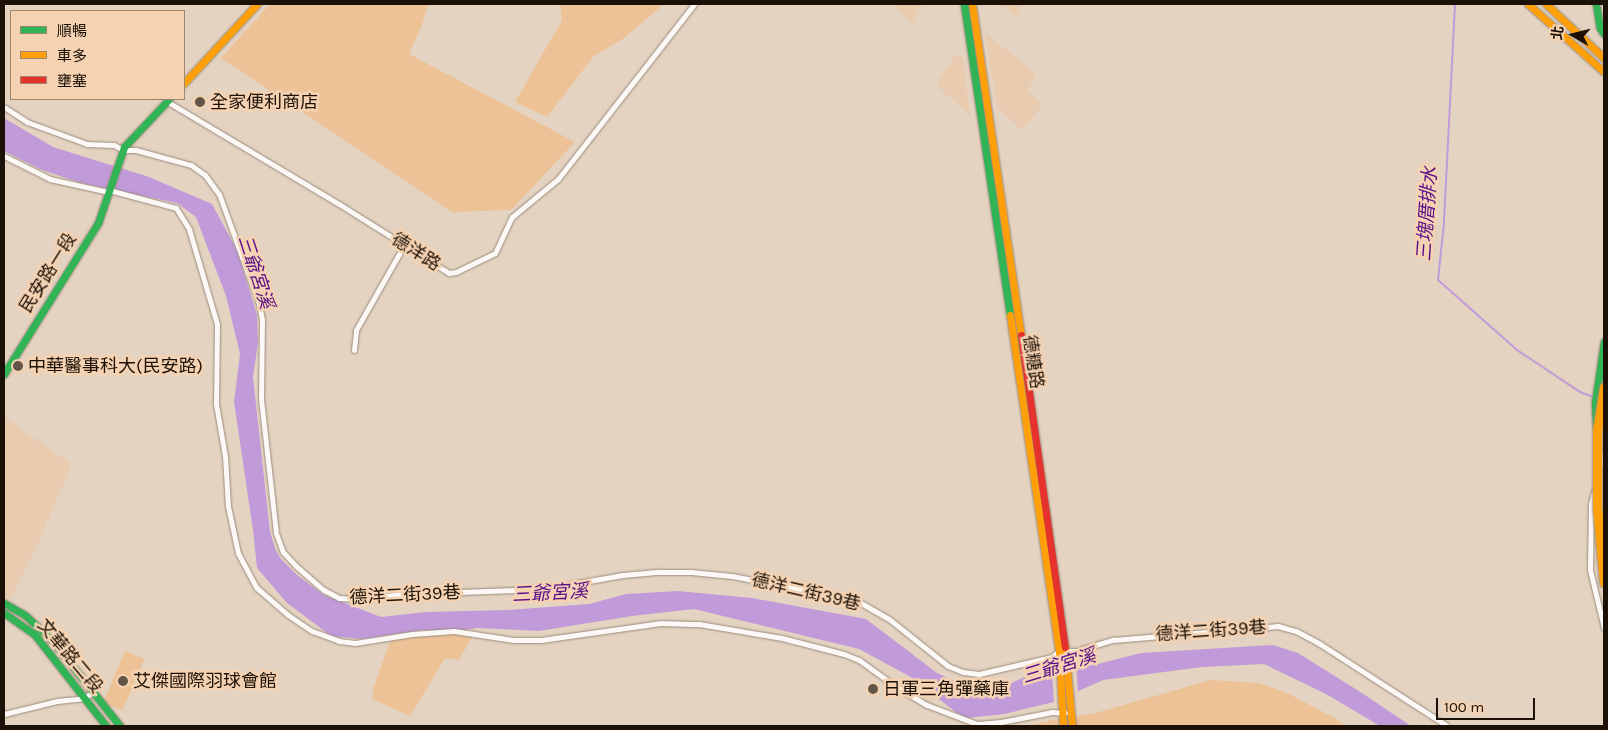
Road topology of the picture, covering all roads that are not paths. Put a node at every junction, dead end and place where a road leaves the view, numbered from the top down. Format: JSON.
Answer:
{"nodes":[{"id":1,"x":257,"y":4,"type":"edge"},
{"id":2,"x":694,"y":4,"type":"edge"},
{"id":3,"x":964,"y":4,"type":"edge"},
{"id":4,"x":972,"y":4,"type":"edge"},
{"id":5,"x":1528,"y":4,"type":"edge"},
{"id":6,"x":1546,"y":4,"type":"edge"},
{"id":7,"x":1596,"y":4,"type":"edge"},
{"id":8,"x":1604,"y":34,"type":"edge"},
{"id":9,"x":1604,"y":58,"type":"edge"},
{"id":10,"x":1604,"y":72,"type":"edge"},
{"id":11,"x":185,"y":82,"type":"edge"},
{"id":12,"x":168,"y":100,"type":"edge"},
{"id":13,"x":4,"y":107,"type":"edge"},
{"id":14,"x":123,"y":151,"type":"junction"},
{"id":15,"x":4,"y":156,"type":"edge"},
{"id":16,"x":109,"y":189,"type":"junction"},
{"id":17,"x":404,"y":245,"type":"junction"},
{"id":18,"x":1604,"y":342,"type":"edge"},
{"id":19,"x":354,"y":350,"type":"dead end"},
{"id":20,"x":4,"y":374,"type":"edge"},
{"id":21,"x":1604,"y":387,"type":"edge"},
{"id":22,"x":1597,"y":431,"type":"junction"},
{"id":23,"x":1604,"y":452,"type":"edge"},
{"id":24,"x":1604,"y":583,"type":"edge"},
{"id":25,"x":4,"y":603,"type":"edge"},
{"id":26,"x":4,"y":613,"type":"edge"},
{"id":27,"x":1604,"y":628,"type":"edge"},
{"id":28,"x":1062,"y":654,"type":"junction"},
{"id":29,"x":93,"y":692,"type":"junction"},
{"id":30,"x":84,"y":698,"type":"junction"},
{"id":31,"x":1067,"y":709,"type":"junction"},
{"id":32,"x":4,"y":714,"type":"edge"},
{"id":33,"x":106,"y":726,"type":"edge"},
{"id":34,"x":120,"y":726,"type":"edge"},
{"id":35,"x":1063,"y":726,"type":"edge"},
{"id":36,"x":1072,"y":726,"type":"edge"},
{"id":37,"x":1447,"y":726,"type":"edge"}],
"edges":[{"from":1,"to":11,"type":"main road"},
{"from":2,"to":17,"type":"street","name":"德洋路"},
{"from":3,"to":28,"type":"main road","name":"德糖路"},
{"from":4,"to":28,"type":"main road","name":"德糖路"},
{"from":5,"to":10,"type":"main road"},
{"from":6,"to":9,"type":"main road"},
{"from":7,"to":8,"type":"main road"},
{"from":12,"to":14,"type":"main road"},
{"from":12,"to":17,"type":"street","name":"德洋路"},
{"from":13,"to":14,"type":"street","name":"德洋二街39巷"},
{"from":14,"to":16,"type":"main road","name":"民安路一段"},
{"from":14,"to":28,"type":"street","name":"德洋二街39巷"},
{"from":15,"to":16,"type":"street"},
{"from":16,"to":20,"type":"main road","name":"民安路一段"},
{"from":16,"to":31,"type":"street"},
{"from":17,"to":19,"type":"street"},
{"from":18,"to":22,"type":"main road","bridge":true},
{"from":21,"to":22,"type":"main road","bridge":true},
{"from":22,"to":24,"type":"main road","bridge":true},
{"from":23,"to":27,"type":"street"},
{"from":25,"to":29,"type":"main road","name":"文華路二段"},
{"from":26,"to":30,"type":"main road","name":"文華路二段"},
{"from":28,"to":31,"type":"main road","name":"德糖路"},
{"from":28,"to":37,"type":"street","name":"德洋二街39巷"},
{"from":29,"to":30,"type":"street"},
{"from":29,"to":34,"type":"main road","name":"文華路二段"},
{"from":30,"to":32,"type":"street"},
{"from":30,"to":33,"type":"main road","name":"文華路二段"},
{"from":31,"to":35,"type":"main road","name":"德糖路"},
{"from":31,"to":36,"type":"main road","name":"德糖路"}]}
